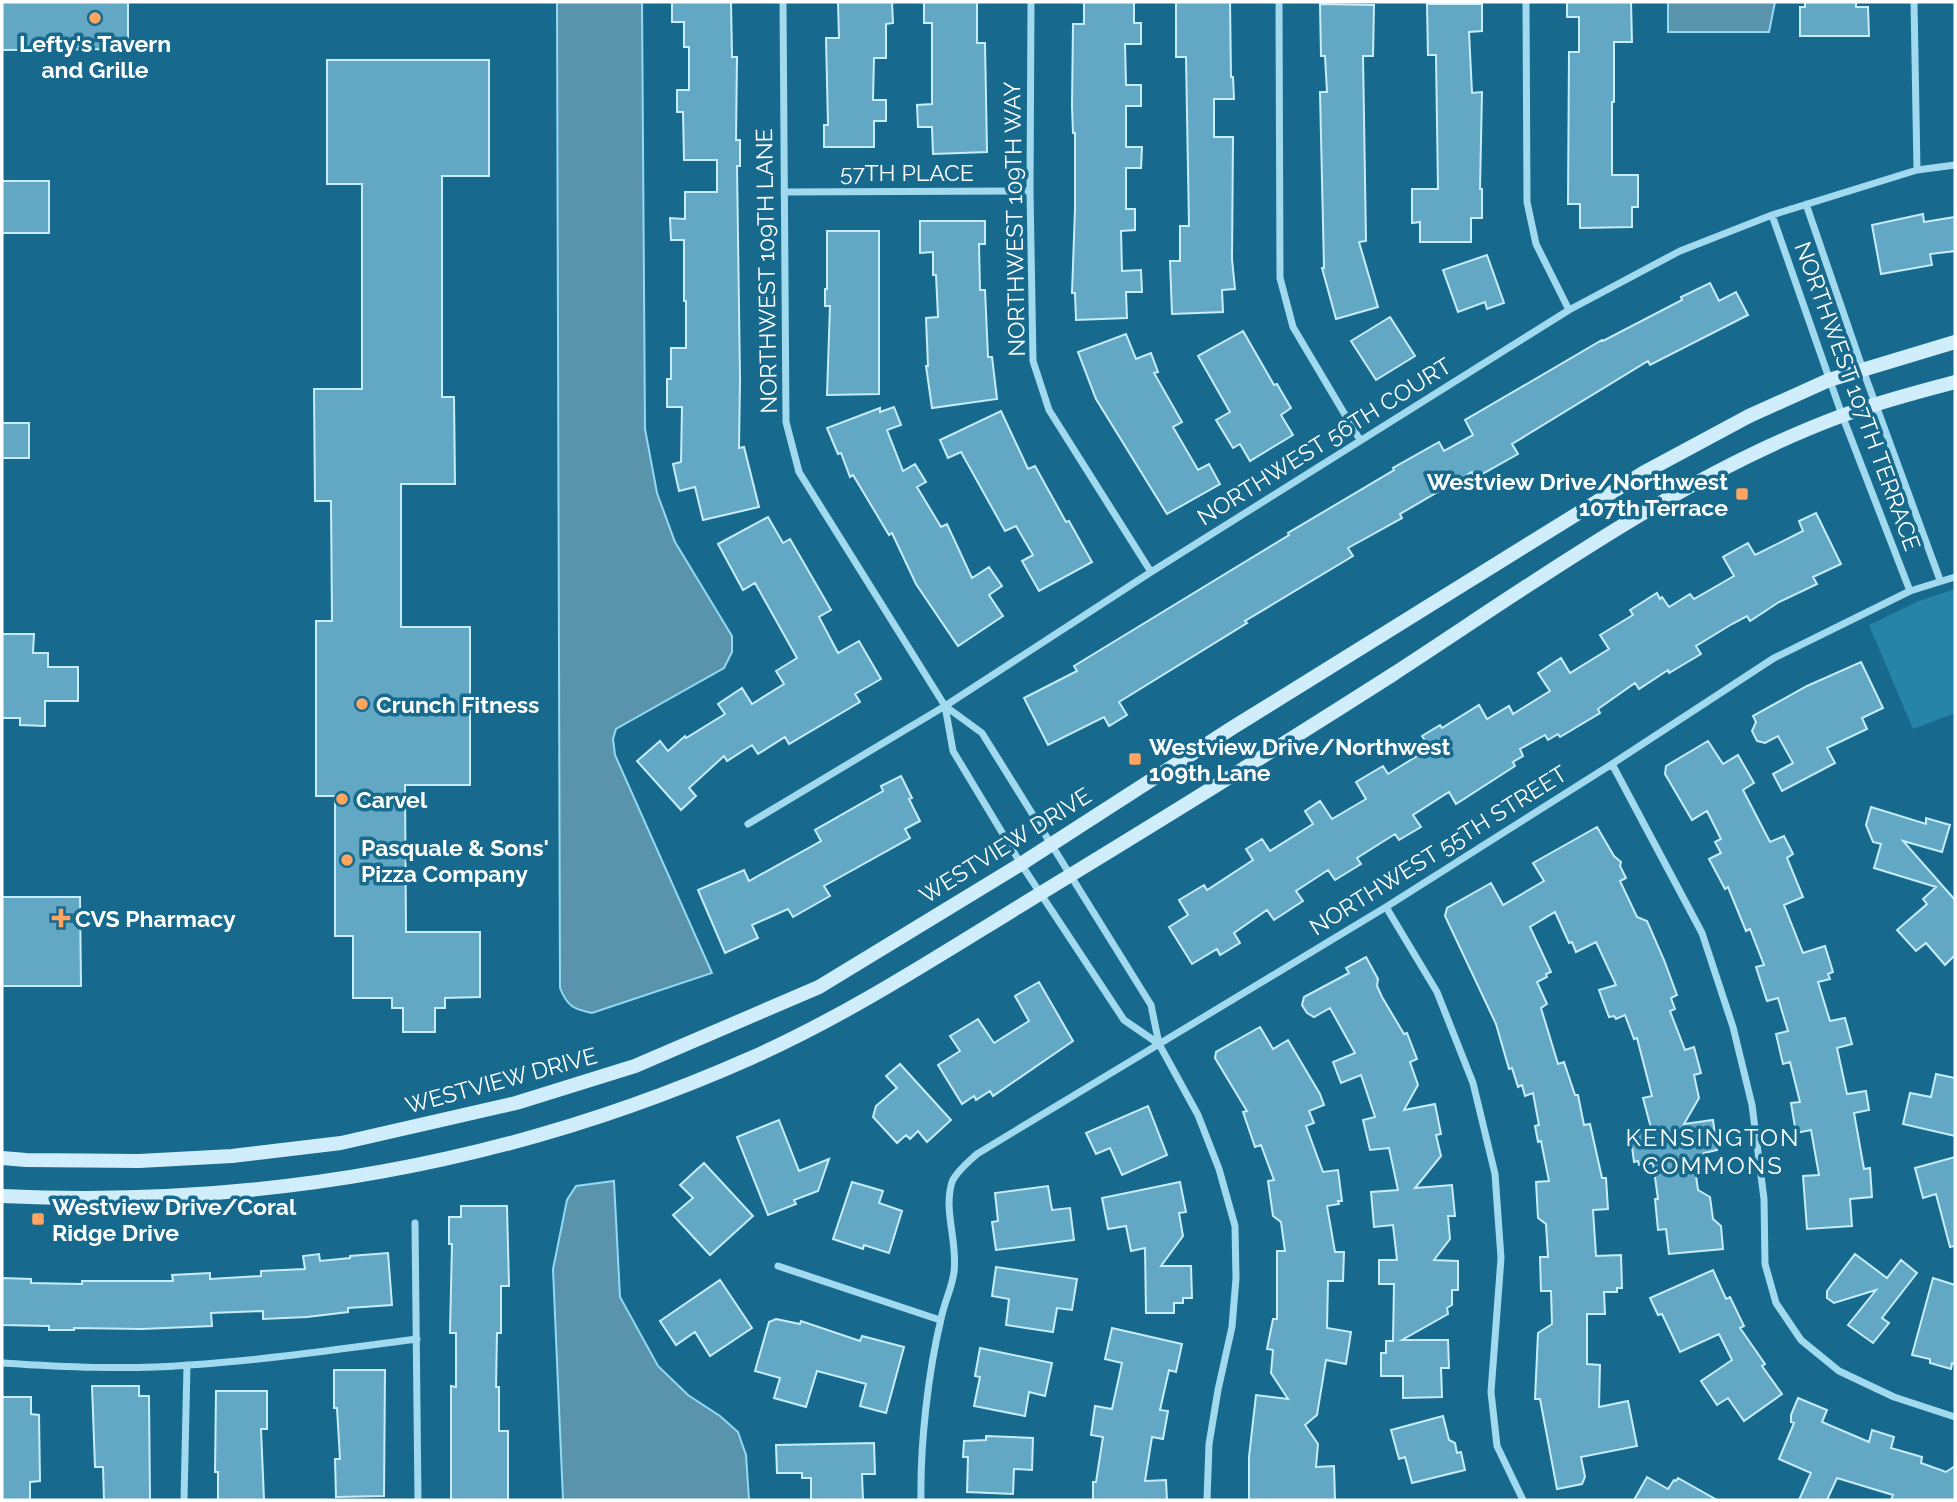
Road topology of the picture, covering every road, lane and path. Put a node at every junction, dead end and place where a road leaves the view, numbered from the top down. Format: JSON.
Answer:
{"nodes":[{"id":1,"x":783,"y":2,"type":"edge"},
{"id":2,"x":1031,"y":2,"type":"edge"},
{"id":3,"x":1279,"y":2,"type":"edge"},
{"id":4,"x":1526,"y":2,"type":"edge"},
{"id":5,"x":1914,"y":2,"type":"edge"},
{"id":6,"x":1955,"y":165,"type":"edge"},
{"id":7,"x":1917,"y":170,"type":"junction"},
{"id":8,"x":1030,"y":191,"type":"junction"},
{"id":9,"x":784,"y":192,"type":"junction"},
{"id":10,"x":1806,"y":204,"type":"junction"},
{"id":11,"x":1772,"y":215,"type":"junction"},
{"id":12,"x":1569,"y":310,"type":"junction"},
{"id":13,"x":1955,"y":342,"type":"edge"},
{"id":14,"x":1863,"y":370,"type":"junction"},
{"id":15,"x":1829,"y":380,"type":"junction"},
{"id":16,"x":1955,"y":382,"type":"edge"},
{"id":17,"x":1876,"y":405,"type":"junction"},
{"id":18,"x":1842,"y":415,"type":"junction"},
{"id":19,"x":1360,"y":440,"type":"junction"},
{"id":20,"x":1151,"y":572,"type":"junction"},
{"id":21,"x":1955,"y":577,"type":"edge"},
{"id":22,"x":1940,"y":580,"type":"junction"},
{"id":23,"x":1910,"y":591,"type":"junction"},
{"id":24,"x":945,"y":706,"type":"junction"},
{"id":25,"x":1612,"y":764,"type":"junction"},
{"id":26,"x":748,"y":824,"type":"dead end"},
{"id":27,"x":1051,"y":844,"type":"junction"},
{"id":28,"x":1021,"y":864,"type":"junction"},
{"id":29,"x":1071,"y":876,"type":"junction"},
{"id":30,"x":1040,"y":893,"type":"junction"},
{"id":31,"x":1386,"y":907,"type":"junction"},
{"id":32,"x":1159,"y":1044,"type":"junction"},
{"id":33,"x":2,"y":1158,"type":"edge"},
{"id":34,"x":2,"y":1196,"type":"edge"},
{"id":35,"x":415,"y":1223,"type":"dead end"},
{"id":36,"x":778,"y":1266,"type":"dead end"},
{"id":37,"x":940,"y":1320,"type":"junction"},
{"id":38,"x":417,"y":1339,"type":"junction"},
{"id":39,"x":2,"y":1363,"type":"edge"},
{"id":40,"x":187,"y":1365,"type":"junction"},
{"id":41,"x":1955,"y":1417,"type":"edge"},
{"id":42,"x":184,"y":1500,"type":"edge"},
{"id":43,"x":418,"y":1500,"type":"edge"},
{"id":44,"x":921,"y":1500,"type":"edge"},
{"id":45,"x":1207,"y":1500,"type":"edge"},
{"id":46,"x":1523,"y":1500,"type":"edge"}],
"edges":[{"from":1,"to":9,"type":"street","name":"NORTHWEST 109TH LANE"},
{"from":2,"to":8,"type":"street","name":"NORTHWEST 109TH WAY"},
{"from":3,"to":19,"type":"street"},
{"from":4,"to":12,"type":"street"},
{"from":5,"to":7,"type":"street"},
{"from":6,"to":7,"type":"street","name":"NORTHWEST 56TH COURT"},
{"from":7,"to":10,"type":"street","name":"NORTHWEST 56TH COURT"},
{"from":8,"to":9,"type":"street","name":"57TH PLACE"},
{"from":8,"to":20,"type":"street","name":"NORTHWEST 109TH WAY"},
{"from":9,"to":24,"type":"street","name":"NORTHWEST 109TH LANE"},
{"from":10,"to":11,"type":"street","name":"NORTHWEST 56TH COURT"},
{"from":10,"to":14,"type":"street","name":"NORTHWEST 107TH TERRACE"},
{"from":11,"to":12,"type":"street","name":"NORTHWEST 56TH COURT"},
{"from":11,"to":15,"type":"street","name":"NORTHWEST 107TH TERRACE"},
{"from":12,"to":19,"type":"street","name":"NORTHWEST 56TH COURT"},
{"from":13,"to":14,"type":"street","name":"WESTVIEW DRIVE"},
{"from":14,"to":15,"type":"street","name":"WESTVIEW DRIVE"},
{"from":14,"to":17,"type":"street","name":"NORTHWEST 107TH TERRACE"},
{"from":15,"to":18,"type":"street","name":"NORTHWEST 107TH TERRACE"},
{"from":15,"to":27,"type":"street","name":"WESTVIEW DRIVE"},
{"from":16,"to":17,"type":"street"},
{"from":17,"to":18,"type":"street"},
{"from":17,"to":22,"type":"street","name":"NORTHWEST 107TH TERRACE"},
{"from":18,"to":23,"type":"street","name":"NORTHWEST 107TH TERRACE"},
{"from":18,"to":29,"type":"street"},
{"from":19,"to":20,"type":"street","name":"NORTHWEST 56TH COURT"},
{"from":20,"to":24,"type":"street","name":"NORTHWEST 56TH COURT"},
{"from":21,"to":22,"type":"street","name":"NORTHWEST 55TH STREET"},
{"from":22,"to":23,"type":"street","name":"NORTHWEST 55TH STREET"},
{"from":23,"to":25,"type":"street","name":"NORTHWEST 55TH STREET"},
{"from":24,"to":26,"type":"street","name":"NORTHWEST 56TH COURT"},
{"from":24,"to":27,"type":"street","name":"NORTHWEST 109TH LANE"},
{"from":24,"to":28,"type":"street","name":"NORTHWEST 109TH LANE"},
{"from":25,"to":31,"type":"street","name":"NORTHWEST 55TH STREET"},
{"from":25,"to":41,"type":"street"},
{"from":27,"to":28,"type":"street","name":"WESTVIEW DRIVE"},
{"from":27,"to":29,"type":"street","name":"NORTHWEST 109TH LANE"},
{"from":28,"to":30,"type":"street","name":"NORTHWEST 109TH LANE"},
{"from":28,"to":33,"type":"street","name":"WESTVIEW DRIVE"},
{"from":29,"to":30,"type":"street"},
{"from":29,"to":32,"type":"street","name":"NORTHWEST 109TH LANE"},
{"from":30,"to":32,"type":"street","name":"NORTHWEST 109TH LANE"},
{"from":30,"to":34,"type":"street"},
{"from":31,"to":32,"type":"street","name":"NORTHWEST 55TH STREET"},
{"from":31,"to":46,"type":"street"},
{"from":32,"to":37,"type":"street","name":"NORTHWEST 55TH STREET"},
{"from":32,"to":45,"type":"street","name":"NORTHWEST 109TH LANE"},
{"from":35,"to":38,"type":"street"},
{"from":36,"to":37,"type":"street"},
{"from":37,"to":44,"type":"street"},
{"from":38,"to":40,"type":"street"},
{"from":38,"to":43,"type":"street"},
{"from":39,"to":40,"type":"street"},
{"from":40,"to":42,"type":"street"}]}
